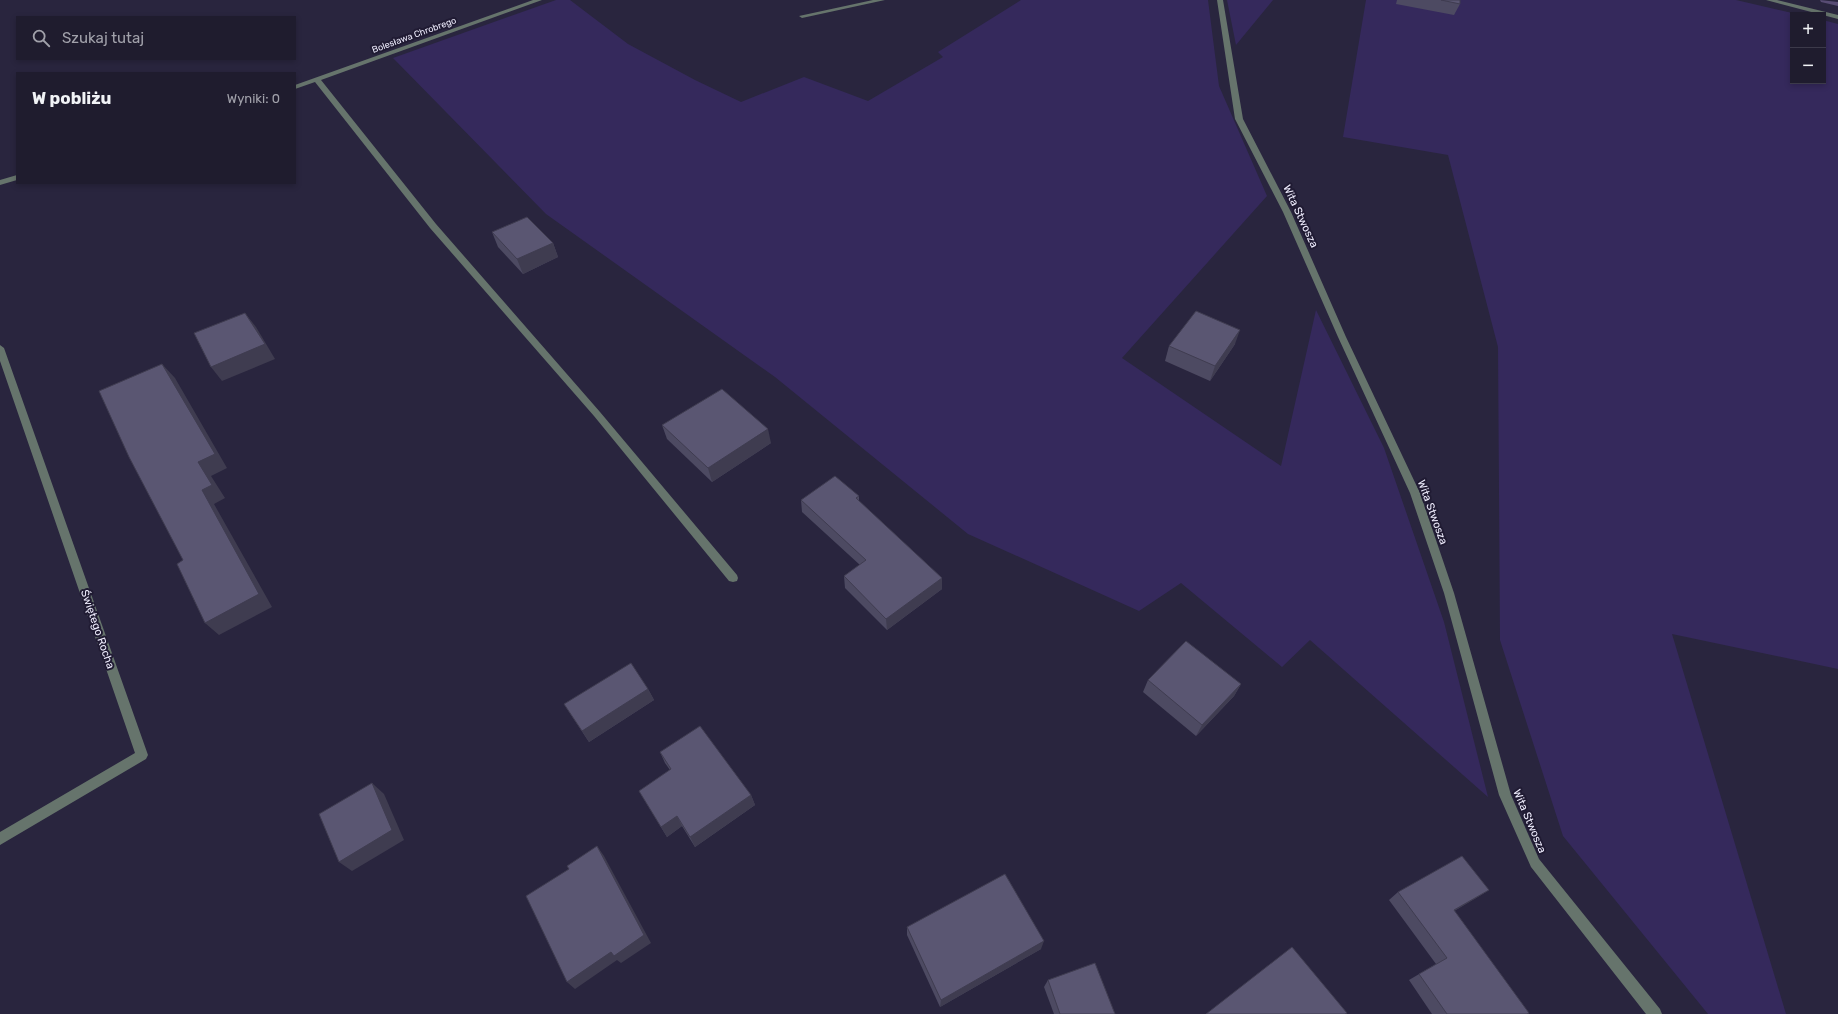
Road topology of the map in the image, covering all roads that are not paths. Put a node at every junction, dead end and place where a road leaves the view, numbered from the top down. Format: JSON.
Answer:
{"nodes":[{"id":1,"x":539,"y":0,"type":"edge"},
{"id":2,"x":882,"y":0,"type":"edge"},
{"id":3,"x":1220,"y":0,"type":"edge"},
{"id":4,"x":1769,"y":0,"type":"edge"},
{"id":5,"x":802,"y":16,"type":"dead end"},
{"id":6,"x":1838,"y":17,"type":"edge"},
{"id":7,"x":317,"y":80,"type":"junction"},
{"id":8,"x":296,"y":87,"type":"edge"},
{"id":9,"x":16,"y":177,"type":"edge"},
{"id":10,"x":0,"y":182,"type":"edge"},
{"id":11,"x":0,"y":348,"type":"edge"},
{"id":12,"x":733,"y":578,"type":"dead end"},
{"id":13,"x":0,"y":839,"type":"edge"},
{"id":14,"x":1656,"y":1014,"type":"edge"}],
"edges":[{"from":1,"to":7,"type":"street","name":"Bolesława Chrobrego"},
{"from":2,"to":5,"type":"street"},
{"from":3,"to":14,"type":"street","name":"Wita Stwosza"},
{"from":4,"to":6,"type":"street"},
{"from":7,"to":8,"type":"street","name":"Bolesława Chrobrego"},
{"from":7,"to":12,"type":"street"},
{"from":9,"to":10,"type":"street"},
{"from":11,"to":13,"type":"street","name":"Świętego Rocha"}]}
